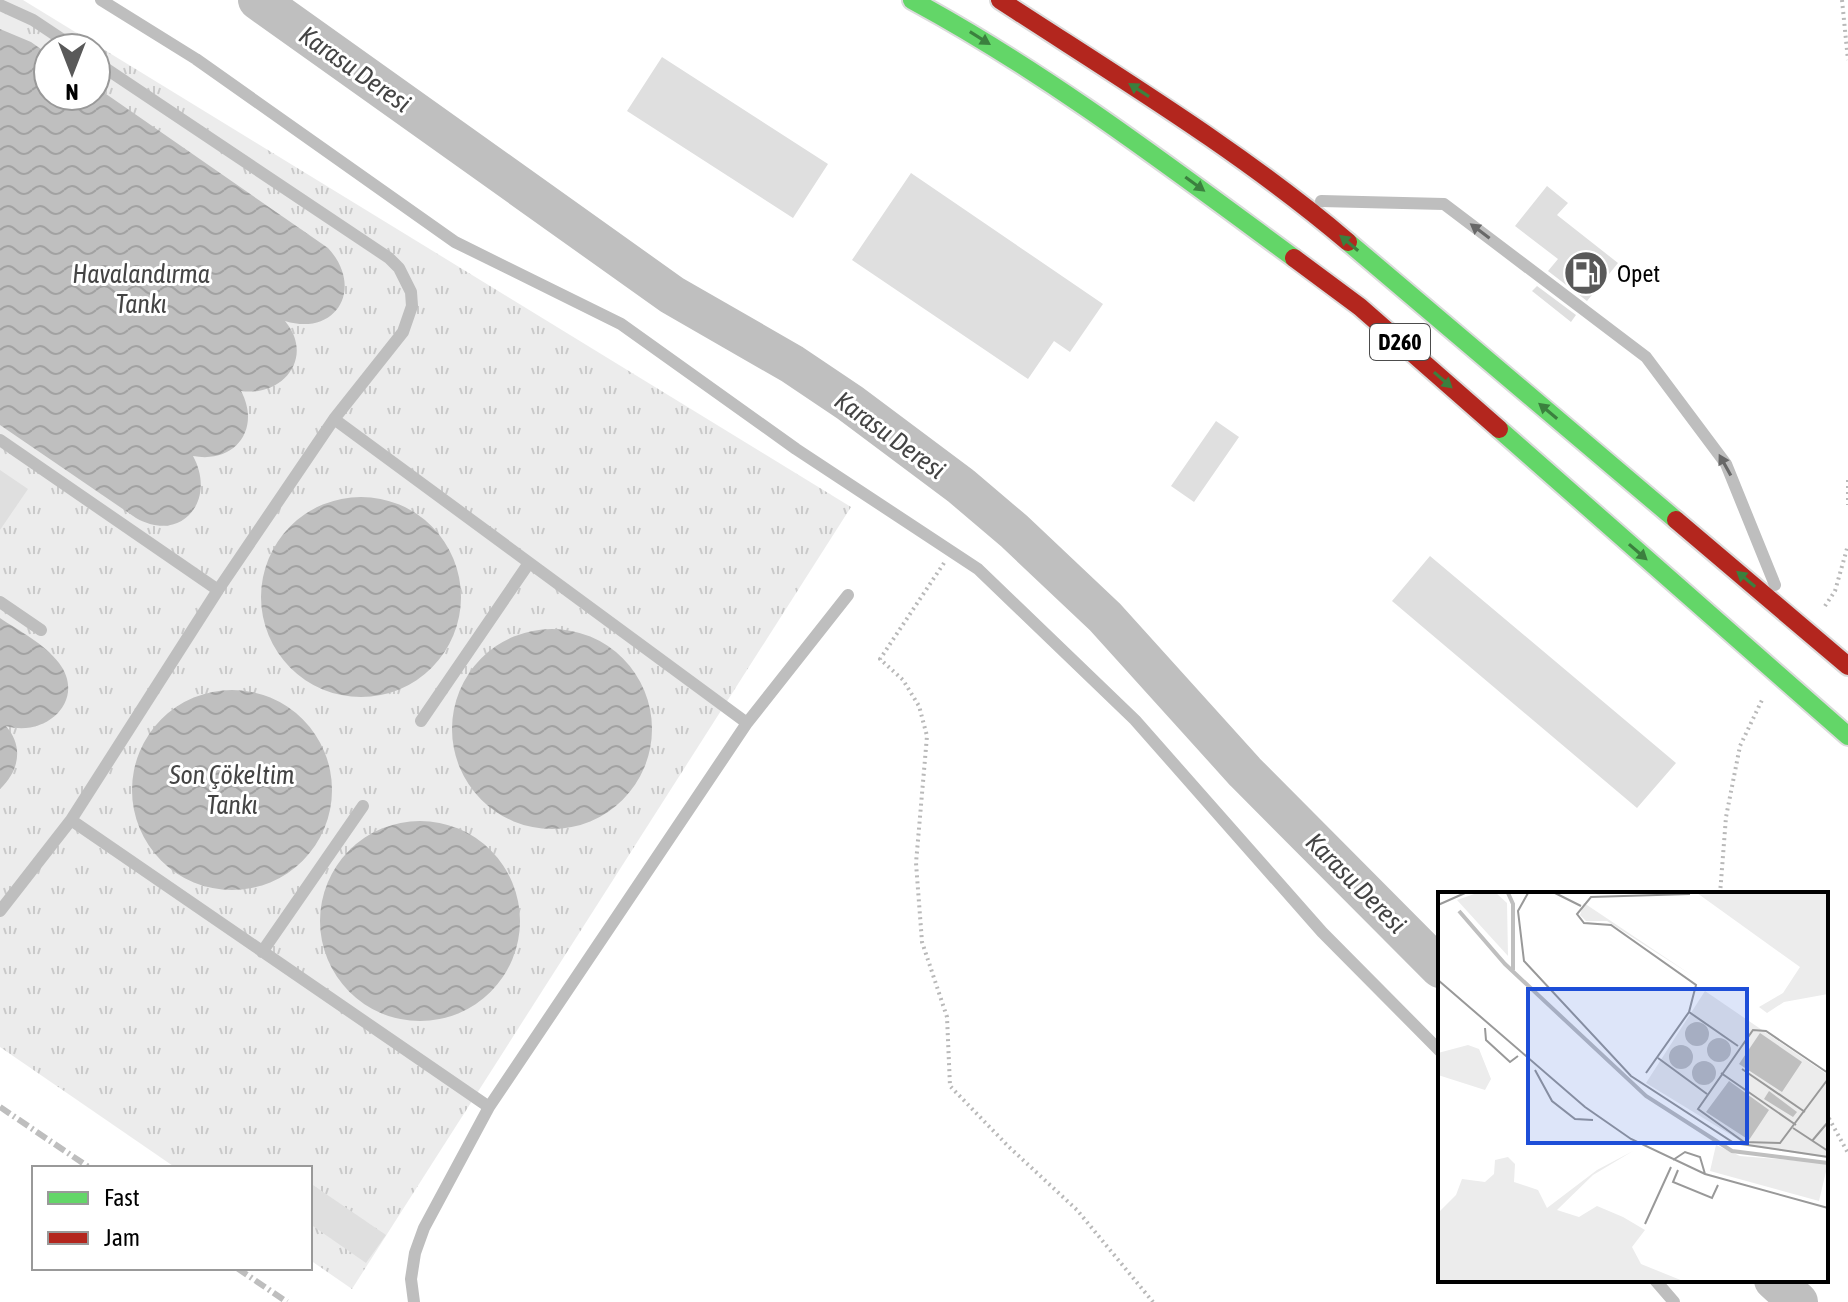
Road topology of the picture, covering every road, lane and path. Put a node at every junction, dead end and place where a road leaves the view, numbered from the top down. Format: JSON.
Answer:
{"nodes":[{"id":1,"x":101,"y":0,"type":"edge"},
{"id":2,"x":912,"y":0,"type":"edge"},
{"id":3,"x":1000,"y":0,"type":"edge"},
{"id":4,"x":1842,"y":0,"type":"edge"},
{"id":5,"x":0,"y":5,"type":"edge"},
{"id":6,"x":51,"y":32,"type":"edge"},
{"id":7,"x":1848,"y":60,"type":"edge"},
{"id":8,"x":112,"y":73,"type":"edge"},
{"id":9,"x":1299,"y":200,"type":"junction"},
{"id":10,"x":334,"y":419,"type":"junction"},
{"id":11,"x":0,"y":440,"type":"edge"},
{"id":12,"x":1848,"y":480,"type":"edge"},
{"id":13,"x":1848,"y":505,"type":"edge"},
{"id":14,"x":1848,"y":545,"type":"edge"},
{"id":15,"x":952,"y":551,"type":"junction"},
{"id":16,"x":529,"y":563,"type":"junction"},
{"id":17,"x":218,"y":590,"type":"junction"},
{"id":18,"x":848,"y":595,"type":"dead end"},
{"id":19,"x":0,"y":602,"type":"edge"},
{"id":20,"x":1787,"y":614,"type":"junction"},
{"id":21,"x":41,"y":630,"type":"dead end"},
{"id":22,"x":1809,"y":632,"type":"junction"},
{"id":23,"x":1848,"y":666,"type":"edge"},
{"id":24,"x":1775,"y":673,"type":"junction"},
{"id":25,"x":421,"y":721,"type":"dead end"},
{"id":26,"x":747,"y":723,"type":"junction"},
{"id":27,"x":1848,"y":736,"type":"edge"},
{"id":28,"x":363,"y":806,"type":"dead end"},
{"id":29,"x":71,"y":820,"type":"junction"},
{"id":30,"x":1720,"y":892,"type":"edge"},
{"id":31,"x":0,"y":911,"type":"edge"},
{"id":32,"x":262,"y":952,"type":"junction"},
{"id":33,"x":1438,"y":1049,"type":"edge"},
{"id":34,"x":489,"y":1107,"type":"junction"},
{"id":35,"x":1828,"y":1117,"type":"edge"},
{"id":36,"x":1848,"y":1153,"type":"edge"},
{"id":37,"x":1657,"y":1282,"type":"edge"},
{"id":38,"x":414,"y":1302,"type":"edge"},
{"id":39,"x":1153,"y":1302,"type":"edge"},
{"id":40,"x":1674,"y":1302,"type":"edge"}],
"edges":[{"from":1,"to":15,"type":"lane"},
{"from":2,"to":24,"type":"highway","number":"D260","one_way":true},
{"from":9,"to":3,"type":"highway","number":"D260","one_way":true},
{"from":4,"to":7,"type":"path"},
{"from":5,"to":6,"type":"lane"},
{"from":8,"to":10,"type":"lane"},
{"from":20,"to":9,"type":"highway","number":"D260","one_way":true},
{"from":20,"to":9,"type":"lane","one_way":true},
{"from":10,"to":16,"type":"lane"},
{"from":10,"to":17,"type":"lane"},
{"from":11,"to":17,"type":"lane"},
{"from":12,"to":13,"type":"path"},
{"from":14,"to":22,"type":"path"},
{"from":15,"to":33,"type":"lane"},
{"from":15,"to":39,"type":"path"},
{"from":16,"to":25,"type":"lane"},
{"from":16,"to":26,"type":"lane"},
{"from":17,"to":29,"type":"lane"},
{"from":18,"to":26,"type":"lane"},
{"from":19,"to":21,"type":"lane"},
{"from":20,"to":22,"type":"highway","number":"D260"},
{"from":22,"to":23,"type":"highway","number":"D260"},
{"from":24,"to":27,"type":"highway","number":"D260"},
{"from":24,"to":30,"type":"path"},
{"from":26,"to":34,"type":"lane"},
{"from":28,"to":32,"type":"lane"},
{"from":29,"to":31,"type":"lane"},
{"from":29,"to":32,"type":"lane"},
{"from":32,"to":34,"type":"lane"},
{"from":34,"to":38,"type":"lane"},
{"from":35,"to":36,"type":"path"},
{"from":37,"to":40,"type":"lane"}]}
